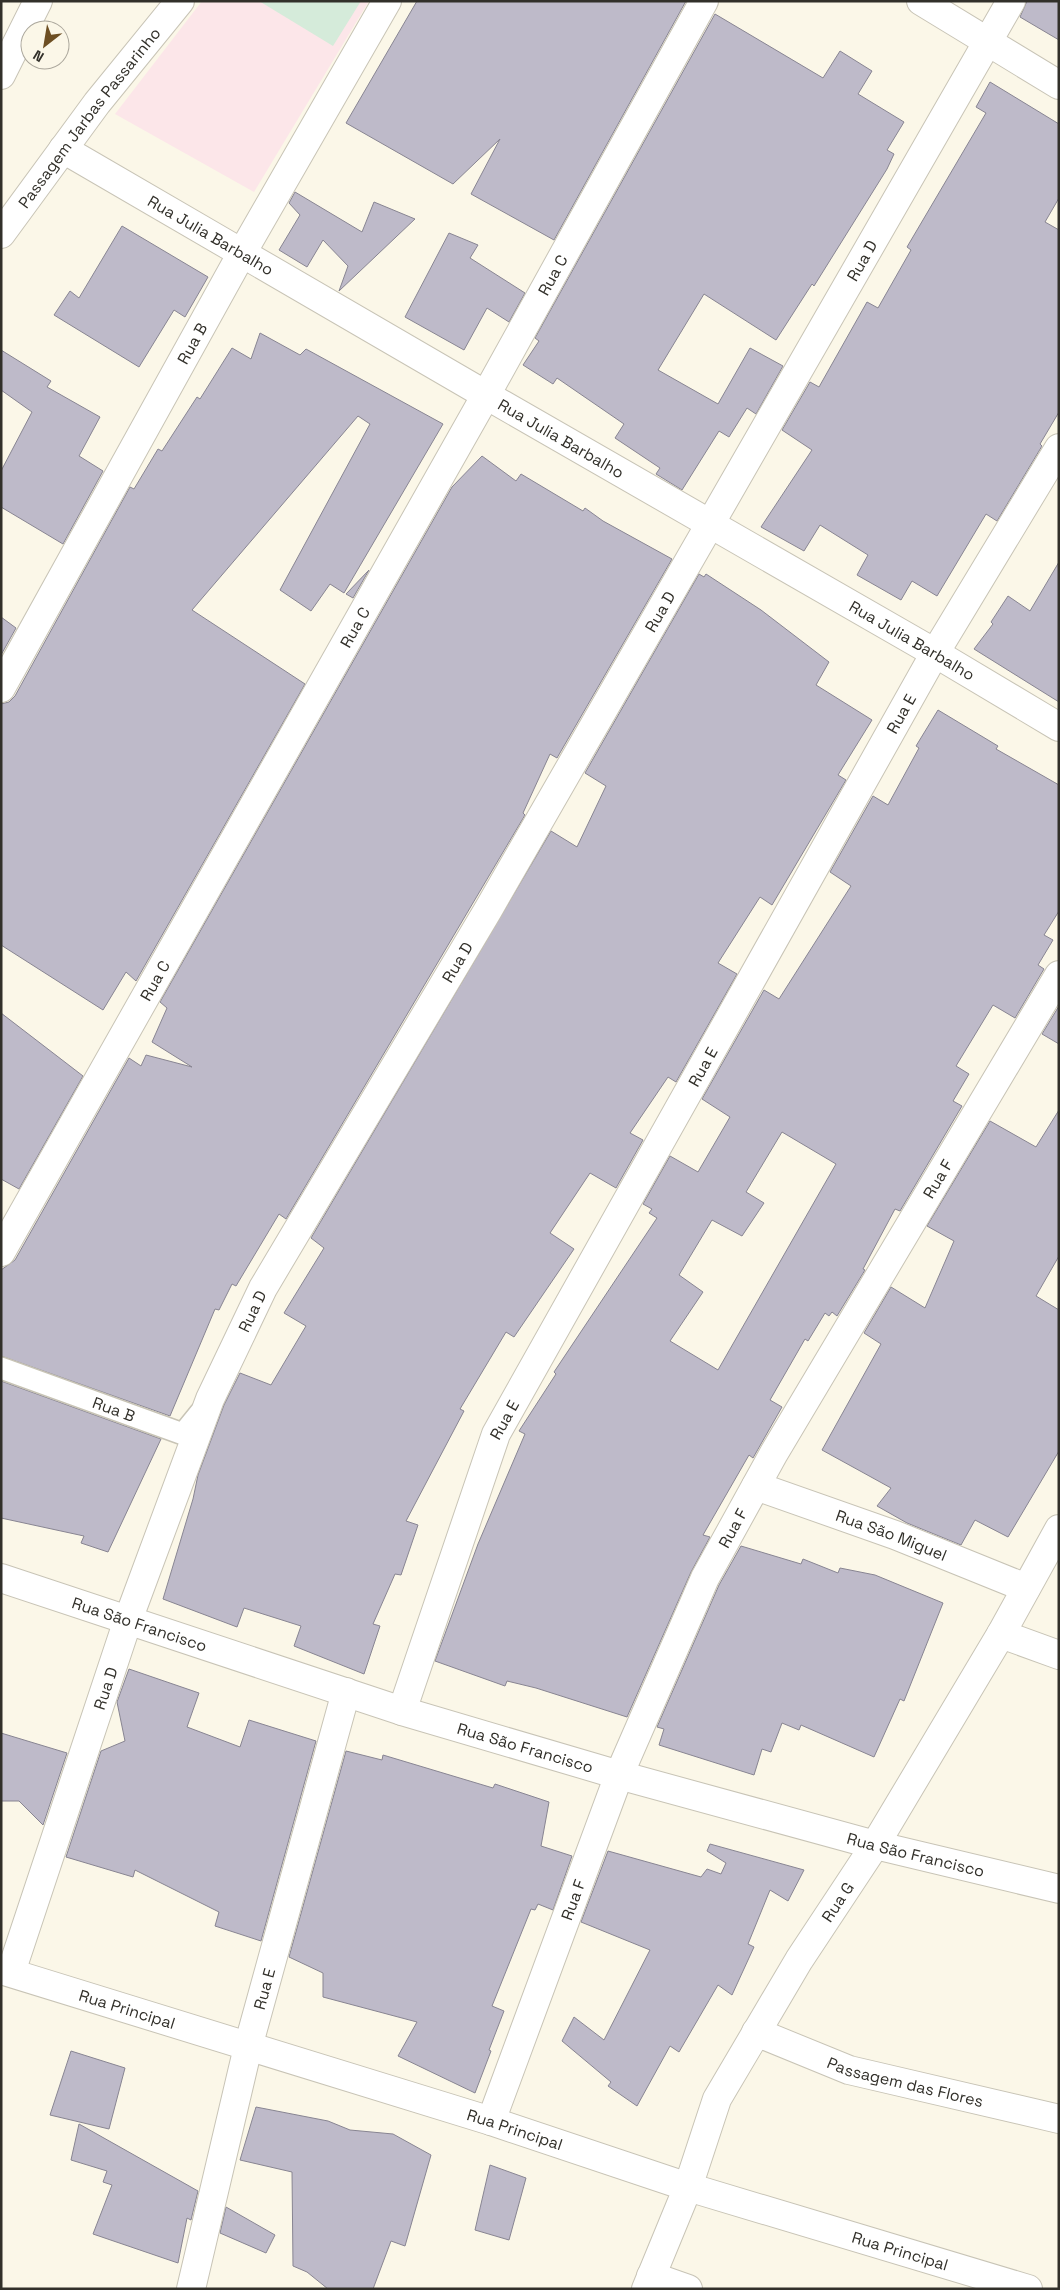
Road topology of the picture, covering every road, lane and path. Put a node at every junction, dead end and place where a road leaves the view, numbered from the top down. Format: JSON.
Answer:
{"nodes":[{"id":1,"x":38,"y":1,"type":"edge"},
{"id":2,"x":180,"y":1,"type":"edge"},
{"id":3,"x":387,"y":1,"type":"edge"},
{"id":4,"x":704,"y":1,"type":"edge"},
{"id":5,"x":921,"y":1,"type":"edge"},
{"id":6,"x":1011,"y":1,"type":"edge"},
{"id":7,"x":987,"y":42,"type":"junction"},
{"id":8,"x":1,"y":75,"type":"edge"},
{"id":9,"x":1059,"y":85,"type":"edge"},
{"id":10,"x":63,"y":149,"type":"junction"},
{"id":11,"x":1,"y":234,"type":"edge"},
{"id":12,"x":242,"y":253,"type":"junction"},
{"id":13,"x":486,"y":395,"type":"junction"},
{"id":14,"x":1059,"y":448,"type":"edge"},
{"id":15,"x":712,"y":524,"type":"junction"},
{"id":16,"x":936,"y":652,"type":"junction"},
{"id":17,"x":1,"y":688,"type":"edge"},
{"id":18,"x":1059,"y":727,"type":"edge"},
{"id":19,"x":1059,"y":976,"type":"edge"},
{"id":20,"x":1,"y":1252,"type":"edge"},
{"id":21,"x":1,"y":1368,"type":"edge"},
{"id":22,"x":210,"y":1399,"type":"junction"},
{"id":23,"x":756,"y":1486,"type":"junction"},
{"id":24,"x":1059,"y":1529,"type":"edge"},
{"id":25,"x":1,"y":1578,"type":"edge"},
{"id":26,"x":1026,"y":1588,"type":"junction"},
{"id":27,"x":128,"y":1620,"type":"junction"},
{"id":28,"x":1001,"y":1634,"type":"junction"},
{"id":29,"x":1059,"y":1655,"type":"edge"},
{"id":30,"x":346,"y":1692,"type":"junction"},
{"id":31,"x":402,"y":1711,"type":"junction"},
{"id":32,"x":619,"y":1775,"type":"junction"},
{"id":33,"x":875,"y":1844,"type":"junction"},
{"id":34,"x":1059,"y":1889,"type":"edge"},
{"id":35,"x":6,"y":1971,"type":"edge"},
{"id":36,"x":756,"y":2032,"type":"junction"},
{"id":37,"x":248,"y":2047,"type":"junction"},
{"id":38,"x":1059,"y":2119,"type":"edge"},
{"id":39,"x":491,"y":2121,"type":"junction"},
{"id":40,"x":688,"y":2186,"type":"junction"},
{"id":41,"x":648,"y":2282,"type":"edge"},
{"id":42,"x":191,"y":2289,"type":"edge"},
{"id":43,"x":688,"y":2289,"type":"edge"},
{"id":44,"x":1028,"y":2289,"type":"edge"}],
"edges":[{"from":1,"to":8,"type":"street"},
{"from":2,"to":10,"type":"street","name":"Passagem Jarbas Passarinho"},
{"from":3,"to":12,"type":"street","name":"Rua B"},
{"from":4,"to":13,"type":"street","name":"Rua C"},
{"from":5,"to":7,"type":"street"},
{"from":6,"to":7,"type":"street","name":"Rua D"},
{"from":7,"to":9,"type":"street"},
{"from":7,"to":15,"type":"street","name":"Rua D"},
{"from":10,"to":11,"type":"street","name":"Passagem Jarbas Passarinho"},
{"from":10,"to":12,"type":"street","name":"Rua Julia Barbalho"},
{"from":12,"to":13,"type":"street","name":"Rua Julia Barbalho"},
{"from":12,"to":17,"type":"street","name":"Rua B"},
{"from":13,"to":15,"type":"street","name":"Rua Julia Barbalho"},
{"from":13,"to":20,"type":"street","name":"Rua C"},
{"from":14,"to":16,"type":"street","name":"Rua E"},
{"from":15,"to":16,"type":"street","name":"Rua Julia Barbalho"},
{"from":15,"to":22,"type":"street","name":"Rua D"},
{"from":16,"to":18,"type":"street","name":"Rua Julia Barbalho"},
{"from":16,"to":31,"type":"street","name":"Rua E"},
{"from":19,"to":23,"type":"street","name":"Rua F"},
{"from":21,"to":22,"type":"lane","name":"Rua B"},
{"from":22,"to":27,"type":"street","name":"Rua D"},
{"from":23,"to":26,"type":"street","name":"Rua São Miguel"},
{"from":23,"to":32,"type":"street","name":"Rua F"},
{"from":24,"to":26,"type":"street","name":"Rua G"},
{"from":25,"to":27,"type":"street","name":"Rua São Francisco"},
{"from":26,"to":28,"type":"street","name":"Rua G"},
{"from":27,"to":30,"type":"street","name":"Rua São Francisco"},
{"from":27,"to":35,"type":"street","name":"Rua D"},
{"from":28,"to":29,"type":"street"},
{"from":28,"to":33,"type":"street","name":"Rua G"},
{"from":30,"to":31,"type":"street","name":"Rua São Francisco"},
{"from":30,"to":37,"type":"street","name":"Rua E"},
{"from":31,"to":32,"type":"street","name":"Rua São Francisco"},
{"from":32,"to":33,"type":"street","name":"Rua São Francisco"},
{"from":32,"to":39,"type":"street","name":"Rua F"},
{"from":33,"to":34,"type":"street","name":"Rua São Francisco"},
{"from":33,"to":36,"type":"street","name":"Rua G"},
{"from":35,"to":37,"type":"street","name":"Rua Principal"},
{"from":36,"to":38,"type":"street","name":"Passagem das Flores"},
{"from":36,"to":40,"type":"street","name":"Rua G"},
{"from":37,"to":39,"type":"street","name":"Rua Principal"},
{"from":37,"to":42,"type":"street","name":"Rua E"},
{"from":39,"to":40,"type":"street","name":"Rua Principal"},
{"from":40,"to":41,"type":"street","name":"Rua G"},
{"from":40,"to":44,"type":"street","name":"Rua Principal"},
{"from":41,"to":43,"type":"street"}]}
